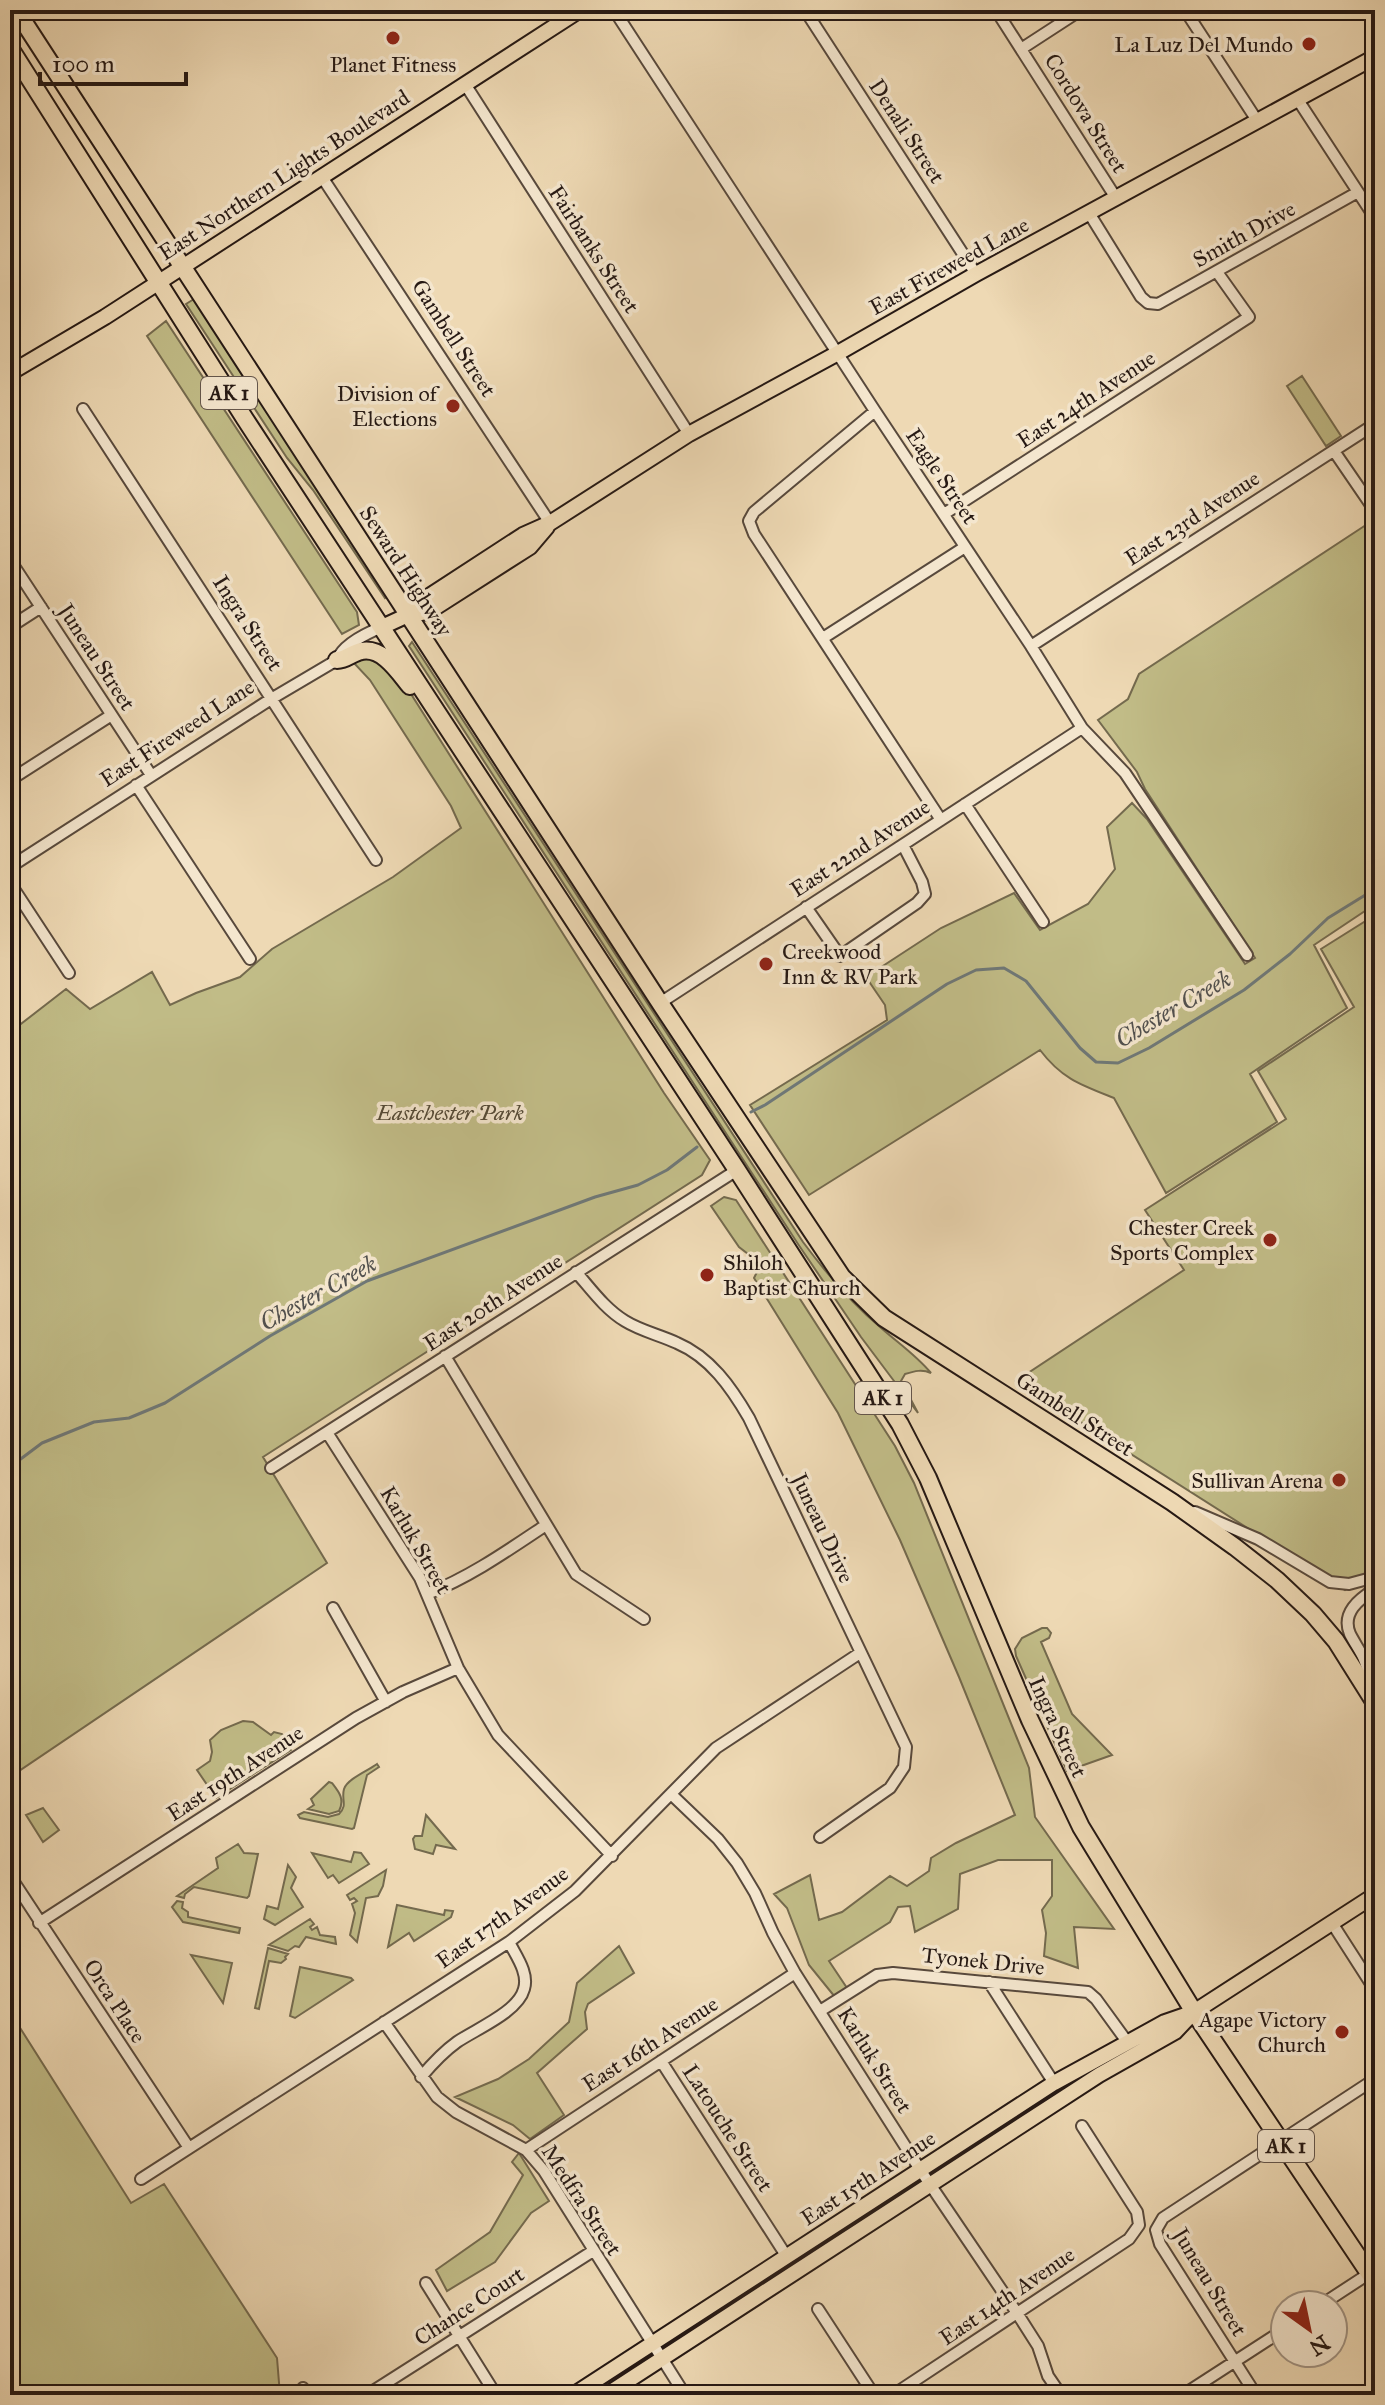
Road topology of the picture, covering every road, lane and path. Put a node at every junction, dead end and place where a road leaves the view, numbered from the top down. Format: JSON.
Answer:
{"nodes":[{"id":1,"x":580,"y":10,"type":"edge"},
{"id":2,"x":614,"y":10,"type":"edge"},
{"id":3,"x":805,"y":10,"type":"edge"},
{"id":4,"x":996,"y":10,"type":"edge"},
{"id":5,"x":1081,"y":10,"type":"edge"},
{"id":6,"x":1185,"y":10,"type":"edge"},
{"id":7,"x":17,"y":13,"type":"edge"},
{"id":8,"x":10,"y":48,"type":"edge"},
{"id":9,"x":1021,"y":49,"type":"junction"},
{"id":10,"x":1375,"y":57,"type":"edge"},
{"id":11,"x":465,"y":84,"type":"junction"},
{"id":12,"x":1298,"y":100,"type":"junction"},
{"id":13,"x":1258,"y":122,"type":"junction"},
{"id":14,"x":322,"y":177,"type":"junction"},
{"id":15,"x":1358,"y":192,"type":"junction"},
{"id":16,"x":1116,"y":198,"type":"junction"},
{"id":17,"x":1089,"y":213,"type":"junction"},
{"id":18,"x":1375,"y":218,"type":"edge"},
{"id":19,"x":182,"y":268,"type":"junction"},
{"id":20,"x":1217,"y":272,"type":"junction"},
{"id":21,"x":976,"y":274,"type":"junction"},
{"id":22,"x":159,"y":282,"type":"junction"},
{"id":23,"x":838,"y":353,"type":"junction"},
{"id":24,"x":10,"y":373,"type":"edge"},
{"id":25,"x":83,"y":409,"type":"dead end"},
{"id":26,"x":875,"y":411,"type":"junction"},
{"id":27,"x":1375,"y":424,"type":"edge"},
{"id":28,"x":689,"y":434,"type":"junction"},
{"id":29,"x":1334,"y":451,"type":"junction"},
{"id":30,"x":1373,"y":508,"type":"dead end"},
{"id":31,"x":944,"y":514,"type":"junction"},
{"id":32,"x":550,"y":523,"type":"junction"},
{"id":33,"x":965,"y":547,"type":"junction"},
{"id":34,"x":10,"y":560,"type":"edge"},
{"id":35,"x":41,"y":607,"type":"junction"},
{"id":36,"x":408,"y":615,"type":"junction"},
{"id":37,"x":10,"y":627,"type":"edge"},
{"id":38,"x":382,"y":627,"type":"junction"},
{"id":39,"x":823,"y":638,"type":"junction"},
{"id":40,"x":1031,"y":646,"type":"junction"},
{"id":41,"x":337,"y":660,"type":"junction"},
{"id":42,"x":271,"y":699,"type":"junction"},
{"id":43,"x":110,"y":716,"type":"junction"},
{"id":44,"x":1082,"y":728,"type":"junction"},
{"id":45,"x":453,"y":735,"type":"junction"},
{"id":46,"x":151,"y":775,"type":"junction"},
{"id":47,"x":10,"y":780,"type":"edge"},
{"id":48,"x":136,"y":785,"type":"junction"},
{"id":49,"x":965,"y":804,"type":"junction"},
{"id":50,"x":941,"y":820,"type":"junction"},
{"id":51,"x":903,"y":845,"type":"junction"},
{"id":52,"x":376,"y":860,"type":"dead end"},
{"id":53,"x":10,"y":867,"type":"edge"},
{"id":54,"x":10,"y":883,"type":"edge"},
{"id":55,"x":806,"y":907,"type":"junction"},
{"id":56,"x":1043,"y":922,"type":"dead end"},
{"id":57,"x":1247,"y":955,"type":"dead end"},
{"id":58,"x":250,"y":959,"type":"dead end"},
{"id":59,"x":69,"y":973,"type":"dead end"},
{"id":60,"x":660,"y":1003,"type":"junction"},
{"id":61,"x":760,"y":1155,"type":"joint"},
{"id":62,"x":737,"y":1170,"type":"junction"},
{"id":63,"x":576,"y":1272,"type":"junction"},
{"id":64,"x":445,"y":1356,"type":"junction"},
{"id":65,"x":328,"y":1434,"type":"junction"},
{"id":66,"x":271,"y":1468,"type":"dead end"},
{"id":67,"x":1172,"y":1502,"type":"junction"},
{"id":68,"x":546,"y":1525,"type":"junction"},
{"id":69,"x":1375,"y":1577,"type":"edge"},
{"id":70,"x":1375,"y":1589,"type":"edge"},
{"id":71,"x":427,"y":1594,"type":"junction"},
{"id":72,"x":333,"y":1608,"type":"dead end"},
{"id":73,"x":644,"y":1619,"type":"dead end"},
{"id":74,"x":860,"y":1653,"type":"junction"},
{"id":75,"x":458,"y":1668,"type":"junction"},
{"id":76,"x":1375,"y":1695,"type":"edge"},
{"id":77,"x":386,"y":1702,"type":"junction"},
{"id":78,"x":1375,"y":1703,"type":"edge"},
{"id":79,"x":672,"y":1795,"type":"junction"},
{"id":80,"x":820,"y":1837,"type":"dead end"},
{"id":81,"x":612,"y":1856,"type":"junction"},
{"id":82,"x":10,"y":1876,"type":"edge"},
{"id":83,"x":1375,"y":1895,"type":"edge"},
{"id":84,"x":39,"y":1923,"type":"junction"},
{"id":85,"x":1332,"y":1923,"type":"junction"},
{"id":86,"x":509,"y":1942,"type":"junction"},
{"id":87,"x":795,"y":1973,"type":"junction"},
{"id":88,"x":989,"y":1982,"type":"junction"},
{"id":89,"x":1375,"y":1990,"type":"edge"},
{"id":90,"x":820,"y":2011,"type":"junction"},
{"id":91,"x":1194,"y":2012,"type":"junction"},
{"id":92,"x":384,"y":2022,"type":"junction"},
{"id":93,"x":1128,"y":2043,"type":"junction"},
{"id":94,"x":661,"y":2061,"type":"junction"},
{"id":95,"x":421,"y":2077,"type":"junction"},
{"id":96,"x":1375,"y":2079,"type":"edge"},
{"id":97,"x":1054,"y":2083,"type":"junction"},
{"id":98,"x":1082,"y":2126,"type":"dead end"},
{"id":99,"x":1282,"y":2140,"type":"junction"},
{"id":100,"x":189,"y":2148,"type":"junction"},
{"id":101,"x":526,"y":2150,"type":"junction"},
{"id":102,"x":921,"y":2171,"type":"junction"},
{"id":103,"x":141,"y":2179,"type":"dead end"},
{"id":104,"x":931,"y":2185,"type":"junction"},
{"id":105,"x":1139,"y":2225,"type":"joint"},
{"id":106,"x":593,"y":2251,"type":"junction"},
{"id":107,"x":787,"y":2257,"type":"junction"},
{"id":108,"x":1373,"y":2275,"type":"edge"},
{"id":109,"x":426,"y":2283,"type":"dead end"},
{"id":110,"x":1349,"y":2289,"type":"edge"},
{"id":111,"x":818,"y":2309,"type":"dead end"},
{"id":112,"x":1017,"y":2313,"type":"junction"},
{"id":113,"x":459,"y":2336,"type":"junction"},
{"id":114,"x":1269,"y":2339,"type":"edge"},
{"id":115,"x":652,"y":2345,"type":"junction"},
{"id":116,"x":661,"y":2359,"type":"junction"},
{"id":117,"x":1234,"y":2362,"type":"junction"},
{"id":118,"x":367,"y":2395,"type":"edge"},
{"id":119,"x":496,"y":2395,"type":"edge"},
{"id":120,"x":573,"y":2395,"type":"edge"},
{"id":121,"x":606,"y":2395,"type":"edge"},
{"id":122,"x":685,"y":2395,"type":"edge"},
{"id":123,"x":874,"y":2395,"type":"edge"},
{"id":124,"x":893,"y":2395,"type":"edge"},
{"id":125,"x":1061,"y":2395,"type":"edge"},
{"id":126,"x":1183,"y":2395,"type":"edge"},
{"id":127,"x":1256,"y":2395,"type":"edge"}],
"edges":[{"from":1,"to":11,"type":"main road","name":"East Northern Lights Boulevard"},
{"from":2,"to":23,"type":"street","name":"Eagle Street"},
{"from":3,"to":21,"type":"street","name":"Denali Street"},
{"from":4,"to":9,"type":"street","name":"Cordova Street"},
{"from":5,"to":9,"type":"street"},
{"from":6,"to":13,"type":"street"},
{"from":7,"to":19,"type":"highway","name":"Seward Highway","number":"AK 1"},
{"from":8,"to":22,"type":"highway","number":"AK 1"},
{"from":9,"to":16,"type":"street","name":"Cordova Street"},
{"from":10,"to":12,"type":"main road","name":"East Fireweed Lane"},
{"from":11,"to":14,"type":"main road","name":"East Northern Lights Boulevard"},
{"from":11,"to":28,"type":"street","name":"Fairbanks Street"},
{"from":12,"to":13,"type":"main road","name":"East Fireweed Lane"},
{"from":12,"to":15,"type":"street"},
{"from":13,"to":16,"type":"main road","name":"East Fireweed Lane"},
{"from":14,"to":19,"type":"main road","name":"East Northern Lights Boulevard"},
{"from":14,"to":32,"type":"street","name":"Gambell Street"},
{"from":15,"to":18,"type":"street"},
{"from":15,"to":20,"type":"street","name":"Smith Drive"},
{"from":16,"to":17,"type":"main road","name":"East Fireweed Lane"},
{"from":17,"to":20,"type":"street","name":"Smith Drive"},
{"from":17,"to":21,"type":"main road","name":"East Fireweed Lane"},
{"from":19,"to":22,"type":"main road","name":"East Northern Lights Boulevard"},
{"from":19,"to":36,"type":"highway","name":"Seward Highway","number":"AK 1"},
{"from":20,"to":31,"type":"street","name":"East 24th Avenue"},
{"from":21,"to":23,"type":"main road","name":"East Fireweed Lane"},
{"from":22,"to":24,"type":"main road","name":"East Northern Lights Boulevard"},
{"from":22,"to":38,"type":"highway","number":"AK 1"},
{"from":23,"to":26,"type":"street","name":"Eagle Street"},
{"from":23,"to":28,"type":"main road","name":"East Fireweed Lane"},
{"from":25,"to":42,"type":"street","name":"Ingra Street"},
{"from":26,"to":31,"type":"street","name":"Eagle Street"},
{"from":26,"to":39,"type":"street"},
{"from":27,"to":29,"type":"street","name":"East 23rd Avenue"},
{"from":28,"to":32,"type":"main road","name":"East Fireweed Lane"},
{"from":29,"to":30,"type":"street"},
{"from":29,"to":40,"type":"street","name":"East 23rd Avenue"},
{"from":31,"to":33,"type":"street","name":"Eagle Street"},
{"from":32,"to":36,"type":"main road","name":"East Fireweed Lane"},
{"from":33,"to":39,"type":"street"},
{"from":33,"to":40,"type":"street","name":"Eagle Street"},
{"from":34,"to":35,"type":"street","name":"Juneau Street"},
{"from":35,"to":37,"type":"street"},
{"from":35,"to":43,"type":"street","name":"Juneau Street"},
{"from":36,"to":38,"type":"main road","name":"East Fireweed Lane"},
{"from":36,"to":60,"type":"highway","name":"Seward Highway","number":"AK 1"},
{"from":38,"to":41,"type":"street","name":"East Fireweed Lane"},
{"from":38,"to":45,"type":"highway","number":"AK 1"},
{"from":39,"to":50,"type":"street"},
{"from":40,"to":44,"type":"street","name":"Eagle Street"},
{"from":41,"to":42,"type":"street","name":"East Fireweed Lane"},
{"from":41,"to":45,"type":"highway"},
{"from":42,"to":46,"type":"street","name":"East Fireweed Lane"},
{"from":42,"to":52,"type":"street","name":"Ingra Street"},
{"from":43,"to":46,"type":"street","name":"Juneau Street"},
{"from":43,"to":47,"type":"street"},
{"from":44,"to":49,"type":"street","name":"East 22nd Avenue"},
{"from":44,"to":57,"type":"street","name":"Eagle Street"},
{"from":45,"to":62,"type":"highway","number":"AK 1"},
{"from":46,"to":48,"type":"street","name":"East Fireweed Lane"},
{"from":48,"to":53,"type":"street","name":"East Fireweed Lane"},
{"from":48,"to":58,"type":"street"},
{"from":49,"to":50,"type":"street","name":"East 22nd Avenue"},
{"from":49,"to":56,"type":"street"},
{"from":50,"to":51,"type":"street","name":"East 22nd Avenue"},
{"from":51,"to":55,"type":"street","name":"East 22nd Avenue"},
{"from":51,"to":55,"type":"street"},
{"from":54,"to":59,"type":"street"},
{"from":55,"to":60,"type":"street","name":"East 22nd Avenue"},
{"from":60,"to":61,"type":"highway","name":"Seward Highway","number":"AK 1"},
{"from":61,"to":67,"type":"highway","name":"Gambell Street","number":"AK 1"},
{"from":62,"to":63,"type":"street","name":"East 20th Avenue"},
{"from":62,"to":91,"type":"highway","name":"Ingra Street","number":"AK 1"},
{"from":63,"to":64,"type":"street","name":"East 20th Avenue"},
{"from":63,"to":74,"type":"street","name":"Juneau Drive"},
{"from":64,"to":65,"type":"street","name":"East 20th Avenue"},
{"from":64,"to":68,"type":"street"},
{"from":65,"to":66,"type":"street","name":"East 20th Avenue"},
{"from":65,"to":71,"type":"street","name":"Karluk Street"},
{"from":67,"to":69,"type":"street"},
{"from":67,"to":78,"type":"highway","name":"Gambell Street","number":"AK 1"},
{"from":68,"to":71,"type":"street"},
{"from":68,"to":73,"type":"street"},
{"from":70,"to":76,"type":"street"},
{"from":71,"to":75,"type":"street","name":"Karluk Street"},
{"from":72,"to":77,"type":"street"},
{"from":74,"to":79,"type":"street","name":"East 17th Avenue"},
{"from":74,"to":80,"type":"street","name":"Juneau Drive"},
{"from":75,"to":77,"type":"street","name":"East 19th Avenue"},
{"from":75,"to":81,"type":"street","name":"Karluk Street"},
{"from":77,"to":84,"type":"street","name":"East 19th Avenue"},
{"from":79,"to":81,"type":"street","name":"East 17th Avenue"},
{"from":79,"to":87,"type":"street","name":"Karluk Street"},
{"from":81,"to":86,"type":"street","name":"East 17th Avenue"},
{"from":82,"to":84,"type":"street","name":"Orca Place"},
{"from":83,"to":85,"type":"main road","name":"East 15th Avenue"},
{"from":84,"to":100,"type":"street","name":"Orca Place"},
{"from":85,"to":89,"type":"street"},
{"from":85,"to":91,"type":"main road","name":"East 15th Avenue"},
{"from":86,"to":92,"type":"street","name":"East 17th Avenue"},
{"from":86,"to":95,"type":"street"},
{"from":87,"to":90,"type":"street","name":"Karluk Street"},
{"from":87,"to":94,"type":"street","name":"East 16th Avenue"},
{"from":88,"to":90,"type":"street","name":"Tyonek Drive"},
{"from":88,"to":93,"type":"street","name":"Tyonek Drive"},
{"from":88,"to":97,"type":"street"},
{"from":90,"to":102,"type":"street","name":"Karluk Street"},
{"from":91,"to":93,"type":"main road","name":"East 15th Avenue"},
{"from":91,"to":99,"type":"highway","name":"Ingra Street","number":"AK 1"},
{"from":91,"to":104,"type":"main road","name":"East 15th Avenue"},
{"from":92,"to":95,"type":"street","name":"Medfra Street"},
{"from":92,"to":100,"type":"street","name":"East 17th Avenue"},
{"from":93,"to":97,"type":"main road","name":"East 15th Avenue"},
{"from":94,"to":101,"type":"street","name":"East 16th Avenue"},
{"from":94,"to":107,"type":"street","name":"Latouche Street"},
{"from":95,"to":101,"type":"street","name":"Medfra Street"},
{"from":96,"to":99,"type":"street"},
{"from":97,"to":102,"type":"main road","name":"East 15th Avenue"},
{"from":98,"to":105,"type":"street","name":"Juneau Street"},
{"from":99,"to":108,"type":"highway","name":"Ingra Street","number":"AK 1"},
{"from":99,"to":117,"type":"street","name":"Juneau Street"},
{"from":100,"to":103,"type":"street","name":"East 17th Avenue"},
{"from":101,"to":106,"type":"street","name":"Medfra Street"},
{"from":102,"to":104,"type":"street","name":"Karluk Street"},
{"from":102,"to":107,"type":"main road","name":"East 15th Avenue"},
{"from":104,"to":112,"type":"street","name":"Karluk Street"},
{"from":104,"to":116,"type":"main road","name":"East 15th Avenue"},
{"from":105,"to":112,"type":"street","name":"East 14th Avenue"},
{"from":106,"to":113,"type":"street","name":"Chance Court"},
{"from":106,"to":115,"type":"street","name":"Medfra Street"},
{"from":107,"to":115,"type":"main road","name":"East 15th Avenue"},
{"from":108,"to":110,"type":"street"},
{"from":109,"to":113,"type":"street"},
{"from":111,"to":123,"type":"street"},
{"from":112,"to":124,"type":"street","name":"East 14th Avenue"},
{"from":112,"to":125,"type":"street","name":"Karluk Street"},
{"from":113,"to":118,"type":"street","name":"Chance Court"},
{"from":113,"to":119,"type":"street"},
{"from":114,"to":117,"type":"street"},
{"from":115,"to":116,"type":"street","name":"Medfra Street"},
{"from":115,"to":120,"type":"main road","name":"East 15th Avenue"},
{"from":116,"to":121,"type":"main road","name":"East 15th Avenue"},
{"from":116,"to":122,"type":"street","name":"Medfra Street"},
{"from":117,"to":126,"type":"street"},
{"from":117,"to":127,"type":"street","name":"Juneau Street"}]}
